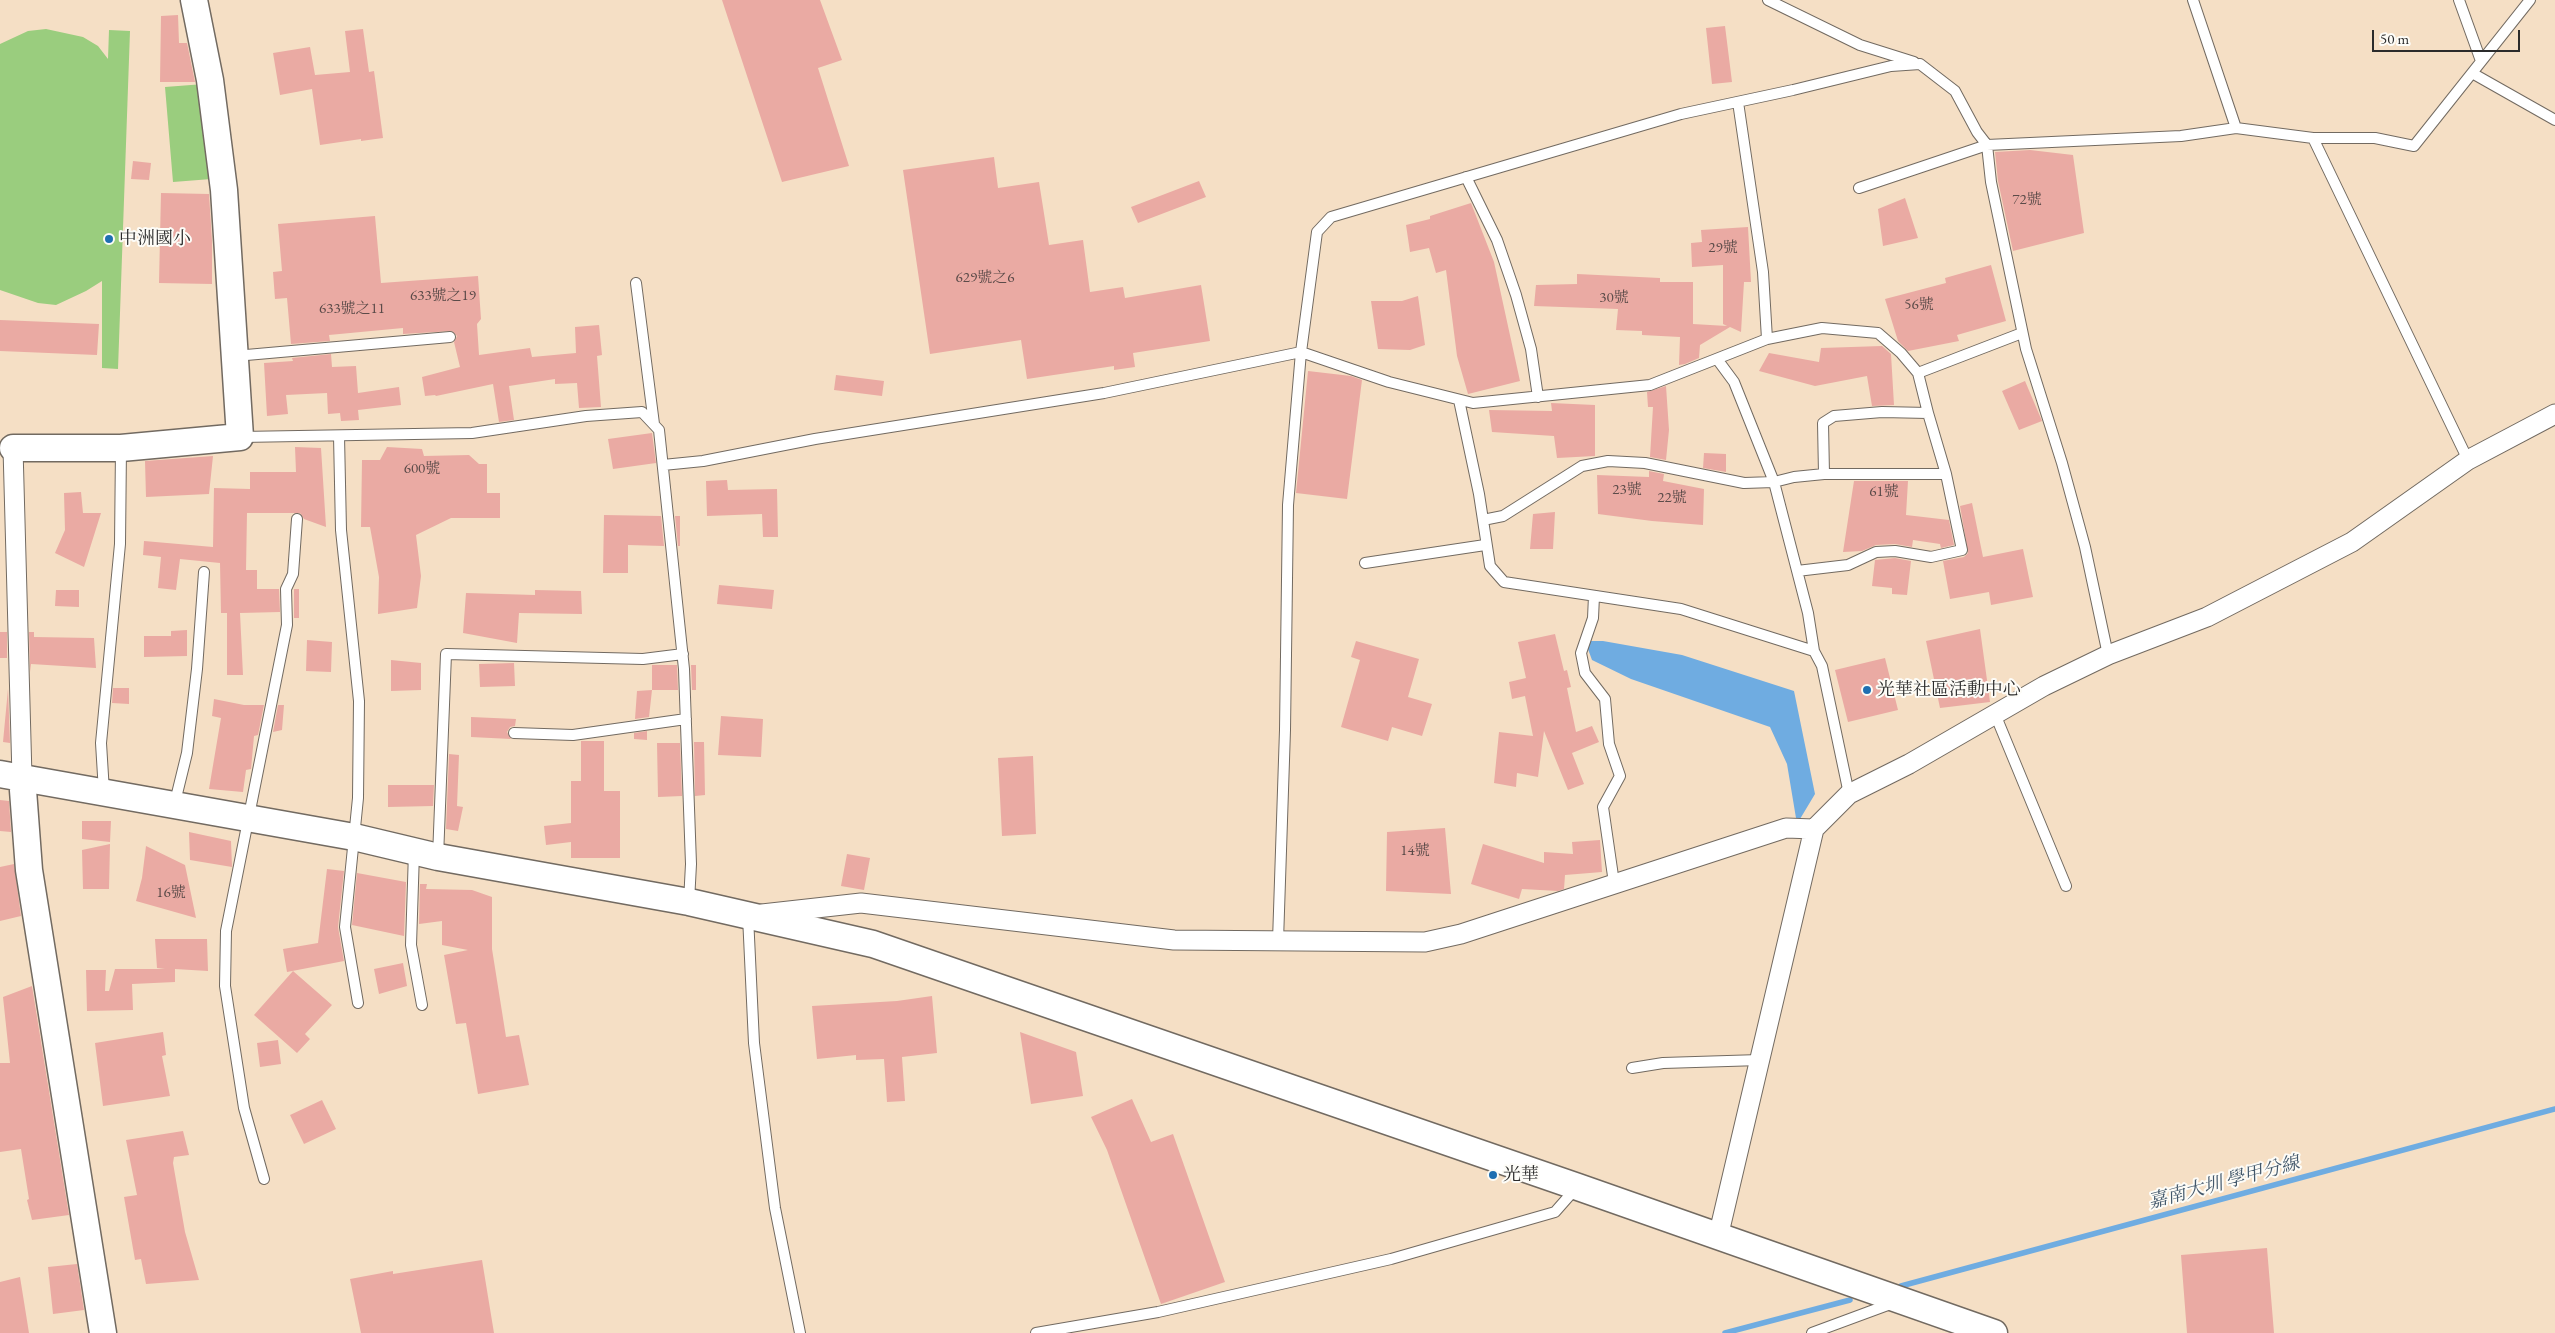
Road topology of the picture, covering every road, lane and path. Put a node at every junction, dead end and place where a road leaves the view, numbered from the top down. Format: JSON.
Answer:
{"nodes":[{"id":1,"x":194,"y":0,"type":"edge"},
{"id":2,"x":1768,"y":0,"type":"edge"},
{"id":3,"x":2193,"y":0,"type":"edge"},
{"id":4,"x":2459,"y":0,"type":"edge"},
{"id":5,"x":2530,"y":0,"type":"edge"},
{"id":6,"x":2481,"y":61,"type":"junction"},
{"id":7,"x":1920,"y":64,"type":"junction"},
{"id":8,"x":2472,"y":73,"type":"junction"},
{"id":9,"x":1738,"y":102,"type":"junction"},
{"id":10,"x":2555,"y":120,"type":"edge"},
{"id":11,"x":2236,"y":128,"type":"junction"},
{"id":12,"x":2313,"y":138,"type":"junction"},
{"id":13,"x":1988,"y":145,"type":"junction"},
{"id":14,"x":1466,"y":177,"type":"junction"},
{"id":15,"x":1859,"y":188,"type":"dead end"},
{"id":16,"x":636,"y":283,"type":"dead end"},
{"id":17,"x":2022,"y":333,"type":"junction"},
{"id":18,"x":450,"y":337,"type":"dead end"},
{"id":19,"x":1767,"y":339,"type":"junction"},
{"id":20,"x":1301,"y":352,"type":"junction"},
{"id":21,"x":235,"y":356,"type":"junction"},
{"id":22,"x":1717,"y":359,"type":"junction"},
{"id":23,"x":1918,"y":373,"type":"junction"},
{"id":24,"x":1538,"y":397,"type":"junction"},
{"id":25,"x":1459,"y":400,"type":"junction"},
{"id":26,"x":1928,"y":413,"type":"junction"},
{"id":27,"x":2555,"y":414,"type":"edge"},
{"id":28,"x":654,"y":425,"type":"junction"},
{"id":29,"x":338,"y":436,"type":"junction"},
{"id":30,"x":240,"y":437,"type":"junction"},
{"id":31,"x":7,"y":446,"type":"edge"},
{"id":32,"x":122,"y":448,"type":"junction"},
{"id":33,"x":2468,"y":460,"type":"junction"},
{"id":34,"x":663,"y":465,"type":"junction"},
{"id":35,"x":1824,"y":474,"type":"junction"},
{"id":36,"x":1946,"y":474,"type":"junction"},
{"id":37,"x":1774,"y":482,"type":"junction"},
{"id":38,"x":297,"y":519,"type":"dead end"},
{"id":39,"x":1483,"y":520,"type":"junction"},
{"id":40,"x":1485,"y":544,"type":"junction"},
{"id":41,"x":1365,"y":564,"type":"dead end"},
{"id":42,"x":1797,"y":571,"type":"junction"},
{"id":43,"x":204,"y":572,"type":"dead end"},
{"id":44,"x":1594,"y":596,"type":"junction"},
{"id":45,"x":1814,"y":651,"type":"junction"},
{"id":46,"x":683,"y":654,"type":"junction"},
{"id":47,"x":2108,"y":655,"type":"junction"},
{"id":48,"x":1995,"y":714,"type":"junction"},
{"id":49,"x":686,"y":720,"type":"junction"},
{"id":50,"x":514,"y":733,"type":"dead end"},
{"id":51,"x":11,"y":776,"type":"edge"},
{"id":52,"x":104,"y":793,"type":"junction"},
{"id":53,"x":1849,"y":794,"type":"junction"},
{"id":54,"x":173,"y":807,"type":"junction"},
{"id":55,"x":250,"y":820,"type":"junction"},
{"id":56,"x":1814,"y":829,"type":"junction"},
{"id":57,"x":354,"y":837,"type":"junction"},
{"id":58,"x":426,"y":854,"type":"junction"},
{"id":59,"x":1614,"y":883,"type":"junction"},
{"id":60,"x":2066,"y":886,"type":"dead end"},
{"id":61,"x":689,"y":902,"type":"junction"},
{"id":62,"x":748,"y":916,"type":"junction"},
{"id":63,"x":1278,"y":941,"type":"junction"},
{"id":64,"x":358,"y":1003,"type":"dead end"},
{"id":65,"x":422,"y":1005,"type":"dead end"},
{"id":66,"x":1760,"y":1060,"type":"junction"},
{"id":67,"x":1632,"y":1068,"type":"dead end"},
{"id":68,"x":264,"y":1179,"type":"dead end"},
{"id":69,"x":1578,"y":1187,"type":"junction"},
{"id":70,"x":1718,"y":1237,"type":"junction"},
{"id":71,"x":1899,"y":1301,"type":"junction"},
{"id":72,"x":103,"y":1333,"type":"edge"},
{"id":73,"x":800,"y":1333,"type":"edge"},
{"id":74,"x":1036,"y":1333,"type":"edge"},
{"id":75,"x":1812,"y":1333,"type":"edge"},
{"id":76,"x":1994,"y":1333,"type":"edge"}],
"edges":[{"from":1,"to":21,"type":"main road"},
{"from":2,"to":7,"type":"lane"},
{"from":3,"to":11,"type":"lane"},
{"from":4,"to":6,"type":"lane"},
{"from":5,"to":6,"type":"lane"},
{"from":6,"to":8,"type":"lane"},
{"from":7,"to":9,"type":"lane"},
{"from":7,"to":13,"type":"lane"},
{"from":8,"to":10,"type":"lane"},
{"from":8,"to":12,"type":"lane"},
{"from":9,"to":14,"type":"lane"},
{"from":9,"to":19,"type":"lane"},
{"from":11,"to":12,"type":"lane"},
{"from":11,"to":13,"type":"lane"},
{"from":12,"to":33,"type":"lane"},
{"from":13,"to":15,"type":"lane"},
{"from":13,"to":17,"type":"lane"},
{"from":14,"to":20,"type":"lane"},
{"from":14,"to":24,"type":"lane"},
{"from":16,"to":28,"type":"lane"},
{"from":17,"to":23,"type":"lane"},
{"from":17,"to":47,"type":"lane"},
{"from":18,"to":21,"type":"lane"},
{"from":19,"to":22,"type":"lane"},
{"from":19,"to":23,"type":"lane"},
{"from":20,"to":25,"type":"lane"},
{"from":20,"to":34,"type":"lane"},
{"from":20,"to":63,"type":"lane"},
{"from":21,"to":30,"type":"main road"},
{"from":22,"to":24,"type":"lane"},
{"from":22,"to":37,"type":"lane"},
{"from":23,"to":26,"type":"lane"},
{"from":24,"to":25,"type":"lane"},
{"from":25,"to":39,"type":"lane"},
{"from":26,"to":35,"type":"lane"},
{"from":26,"to":36,"type":"lane"},
{"from":27,"to":33,"type":"street"},
{"from":28,"to":29,"type":"lane"},
{"from":28,"to":34,"type":"lane"},
{"from":29,"to":30,"type":"lane"},
{"from":29,"to":57,"type":"lane"},
{"from":30,"to":32,"type":"main road"},
{"from":31,"to":32,"type":"main road"},
{"from":31,"to":51,"type":"street"},
{"from":32,"to":52,"type":"lane"},
{"from":33,"to":47,"type":"street"},
{"from":34,"to":46,"type":"lane"},
{"from":35,"to":36,"type":"lane"},
{"from":35,"to":37,"type":"lane"},
{"from":36,"to":42,"type":"lane"},
{"from":37,"to":39,"type":"lane"},
{"from":37,"to":42,"type":"lane"},
{"from":38,"to":55,"type":"lane"},
{"from":39,"to":40,"type":"lane"},
{"from":40,"to":41,"type":"lane"},
{"from":40,"to":44,"type":"lane"},
{"from":42,"to":45,"type":"lane"},
{"from":43,"to":54,"type":"lane"},
{"from":44,"to":45,"type":"lane"},
{"from":44,"to":59,"type":"lane"},
{"from":45,"to":53,"type":"lane"},
{"from":46,"to":49,"type":"lane"},
{"from":46,"to":58,"type":"lane"},
{"from":47,"to":48,"type":"street"},
{"from":48,"to":53,"type":"street"},
{"from":48,"to":60,"type":"lane"},
{"from":49,"to":50,"type":"lane"},
{"from":49,"to":61,"type":"lane"},
{"from":51,"to":52,"type":"main road"},
{"from":51,"to":72,"type":"main road"},
{"from":52,"to":54,"type":"main road"},
{"from":53,"to":56,"type":"street"},
{"from":54,"to":55,"type":"main road"},
{"from":55,"to":57,"type":"main road"},
{"from":55,"to":68,"type":"lane"},
{"from":56,"to":59,"type":"street"},
{"from":56,"to":66,"type":"street"},
{"from":57,"to":58,"type":"main road"},
{"from":57,"to":64,"type":"lane"},
{"from":58,"to":61,"type":"main road"},
{"from":58,"to":65,"type":"lane"},
{"from":59,"to":63,"type":"street"},
{"from":61,"to":62,"type":"main road"},
{"from":62,"to":63,"type":"street"},
{"from":62,"to":69,"type":"main road"},
{"from":62,"to":73,"type":"lane"},
{"from":66,"to":67,"type":"lane"},
{"from":66,"to":70,"type":"street"},
{"from":69,"to":70,"type":"main road"},
{"from":69,"to":74,"type":"lane"},
{"from":70,"to":71,"type":"main road"},
{"from":71,"to":75,"type":"lane"},
{"from":71,"to":76,"type":"main road"}]}
